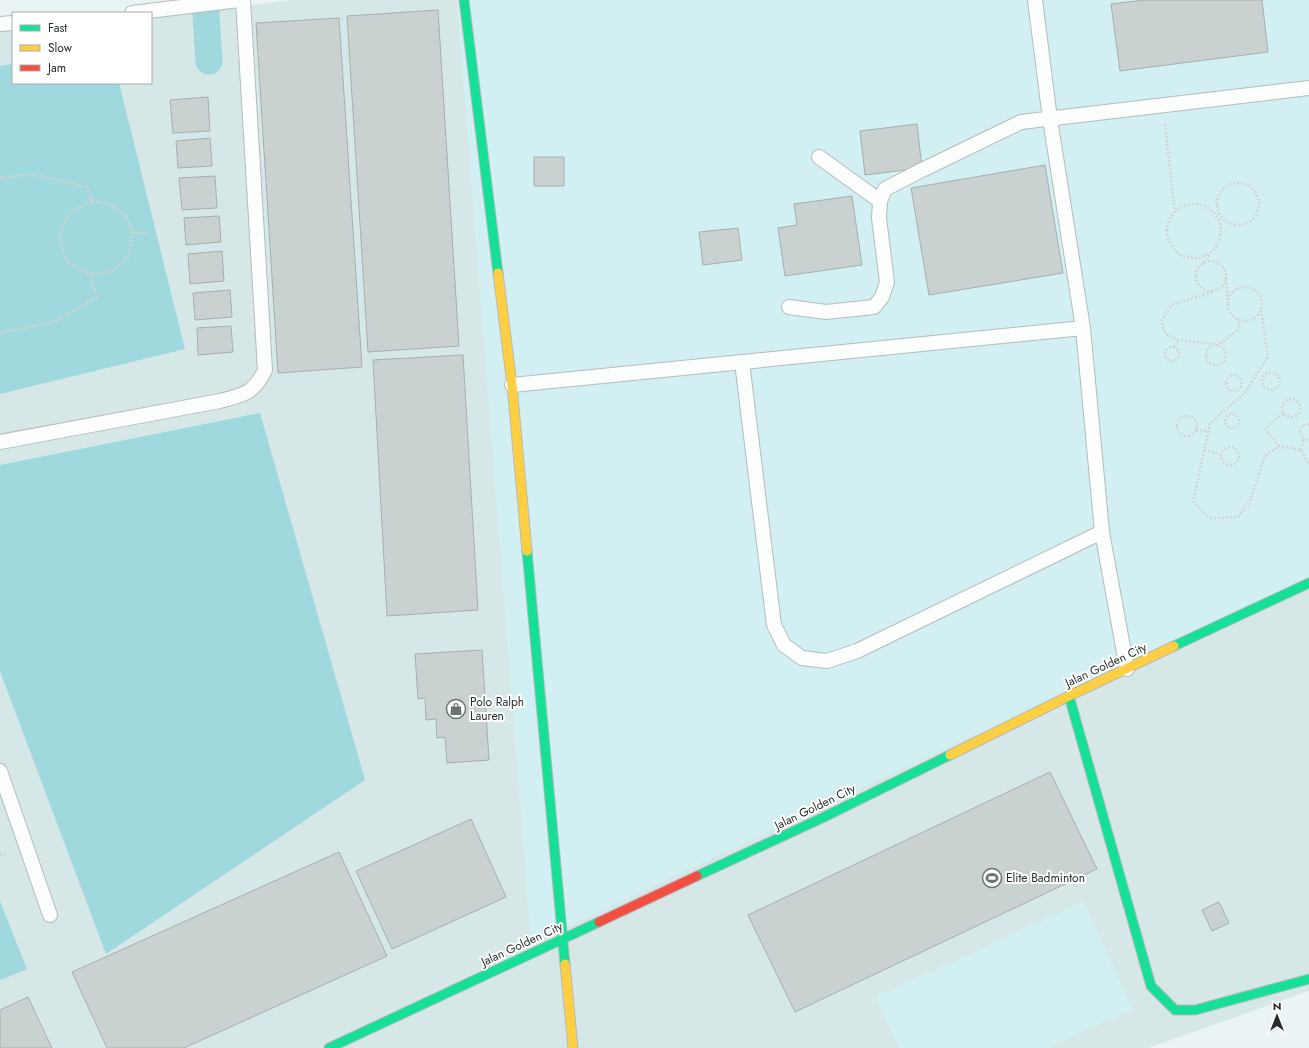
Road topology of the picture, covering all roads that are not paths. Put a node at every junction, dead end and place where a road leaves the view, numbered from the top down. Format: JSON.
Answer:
{"nodes":[{"id":1,"x":238,"y":0,"type":"edge"},
{"id":2,"x":243,"y":0,"type":"edge"},
{"id":3,"x":464,"y":0,"type":"edge"},
{"id":4,"x":1035,"y":0,"type":"edge"},
{"id":5,"x":140,"y":12,"type":"edge"},
{"id":6,"x":12,"y":23,"type":"edge"},
{"id":7,"x":0,"y":24,"type":"edge"},
{"id":8,"x":1309,"y":88,"type":"edge"},
{"id":9,"x":1050,"y":120,"type":"junction"},
{"id":10,"x":819,"y":157,"type":"dead end"},
{"id":11,"x":880,"y":201,"type":"junction"},
{"id":12,"x":789,"y":307,"type":"dead end"},
{"id":13,"x":1083,"y":328,"type":"junction"},
{"id":14,"x":742,"y":362,"type":"junction"},
{"id":15,"x":512,"y":385,"type":"junction"},
{"id":16,"x":0,"y":442,"type":"edge"},
{"id":17,"x":1102,"y":532,"type":"junction"},
{"id":18,"x":1309,"y":584,"type":"edge"},
{"id":19,"x":1127,"y":669,"type":"junction"},
{"id":20,"x":1069,"y":696,"type":"junction"},
{"id":21,"x":0,"y":771,"type":"edge"},
{"id":22,"x":50,"y":915,"type":"dead end"},
{"id":23,"x":564,"y":938,"type":"junction"},
{"id":24,"x":1309,"y":979,"type":"edge"},
{"id":25,"x":329,"y":1048,"type":"edge"},
{"id":26,"x":573,"y":1048,"type":"edge"}],
"edges":[{"from":1,"to":5,"type":"lane"},
{"from":2,"to":16,"type":"lane"},
{"from":3,"to":15,"type":"street"},
{"from":4,"to":9,"type":"lane"},
{"from":6,"to":7,"type":"lane"},
{"from":8,"to":9,"type":"lane"},
{"from":9,"to":11,"type":"lane"},
{"from":9,"to":13,"type":"lane"},
{"from":10,"to":11,"type":"lane"},
{"from":11,"to":12,"type":"lane"},
{"from":13,"to":14,"type":"lane"},
{"from":13,"to":17,"type":"lane"},
{"from":14,"to":15,"type":"lane"},
{"from":14,"to":17,"type":"lane"},
{"from":15,"to":23,"type":"street"},
{"from":17,"to":19,"type":"lane"},
{"from":18,"to":19,"type":"street","name":"Jalan Golden City"},
{"from":19,"to":20,"type":"street","name":"Jalan Golden City"},
{"from":20,"to":23,"type":"street","name":"Jalan Golden City"},
{"from":20,"to":24,"type":"street"},
{"from":21,"to":22,"type":"lane"},
{"from":23,"to":25,"type":"street","name":"Jalan Golden City"},
{"from":23,"to":26,"type":"street"}]}
